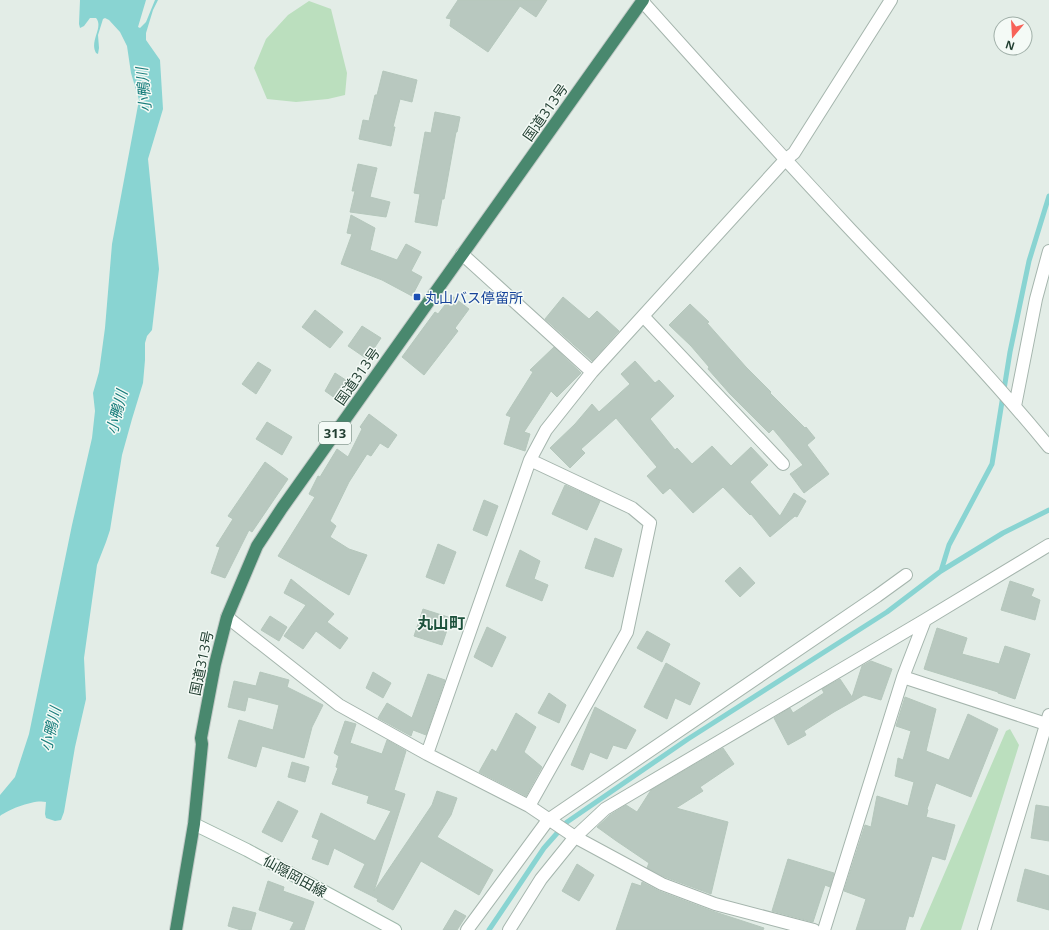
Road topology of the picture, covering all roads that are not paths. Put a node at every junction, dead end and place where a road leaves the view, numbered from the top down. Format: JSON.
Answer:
{"nodes":[{"id":1,"x":891,"y":0,"type":"edge"},
{"id":2,"x":642,"y":1,"type":"edge"},
{"id":3,"x":786,"y":160,"type":"junction"},
{"id":4,"x":1049,"y":251,"type":"edge"},
{"id":5,"x":462,"y":254,"type":"junction"},
{"id":6,"x":643,"y":316,"type":"junction"},
{"id":7,"x":592,"y":372,"type":"junction"},
{"id":8,"x":1012,"y":402,"type":"junction"},
{"id":9,"x":1049,"y":448,"type":"edge"},
{"id":10,"x":530,"y":460,"type":"junction"},
{"id":11,"x":783,"y":464,"type":"dead end"},
{"id":12,"x":1049,"y":545,"type":"edge"},
{"id":13,"x":906,"y":575,"type":"dead end"},
{"id":14,"x":227,"y":617,"type":"junction"},
{"id":15,"x":925,"y":620,"type":"junction"},
{"id":16,"x":903,"y":677,"type":"junction"},
{"id":17,"x":1048,"y":720,"type":"edge"},
{"id":18,"x":427,"y":754,"type":"junction"},
{"id":19,"x":529,"y":806,"type":"junction"},
{"id":20,"x":548,"y":820,"type":"junction"},
{"id":21,"x":194,"y":824,"type":"junction"},
{"id":22,"x":575,"y":837,"type":"junction"},
{"id":23,"x":176,"y":930,"type":"edge"},
{"id":24,"x":395,"y":930,"type":"edge"},
{"id":25,"x":467,"y":930,"type":"edge"},
{"id":26,"x":509,"y":930,"type":"edge"},
{"id":27,"x":814,"y":930,"type":"edge"},
{"id":28,"x":824,"y":930,"type":"edge"},
{"id":29,"x":984,"y":930,"type":"edge"}],
"edges":[{"from":1,"to":3,"type":"street"},
{"from":2,"to":3,"type":"street"},
{"from":2,"to":5,"type":"highway","name":"国道313号","number":"313"},
{"from":3,"to":6,"type":"street"},
{"from":3,"to":8,"type":"street"},
{"from":4,"to":8,"type":"street"},
{"from":5,"to":7,"type":"street"},
{"from":5,"to":14,"type":"highway","name":"国道313号","number":"313"},
{"from":6,"to":7,"type":"street"},
{"from":6,"to":11,"type":"street"},
{"from":7,"to":10,"type":"street"},
{"from":8,"to":9,"type":"street"},
{"from":10,"to":18,"type":"street"},
{"from":10,"to":19,"type":"street"},
{"from":12,"to":15,"type":"street"},
{"from":13,"to":20,"type":"street"},
{"from":14,"to":18,"type":"street"},
{"from":14,"to":21,"type":"highway","name":"国道313号","number":"313"},
{"from":15,"to":16,"type":"street"},
{"from":15,"to":22,"type":"street"},
{"from":16,"to":17,"type":"street"},
{"from":16,"to":28,"type":"street"},
{"from":17,"to":29,"type":"street"},
{"from":18,"to":19,"type":"street"},
{"from":19,"to":20,"type":"street"},
{"from":20,"to":22,"type":"street"},
{"from":20,"to":25,"type":"street"},
{"from":21,"to":23,"type":"highway","name":"国道313号","number":"313"},
{"from":21,"to":24,"type":"street","name":"仙隠岡田線"},
{"from":22,"to":26,"type":"street"},
{"from":22,"to":27,"type":"street"}]}
